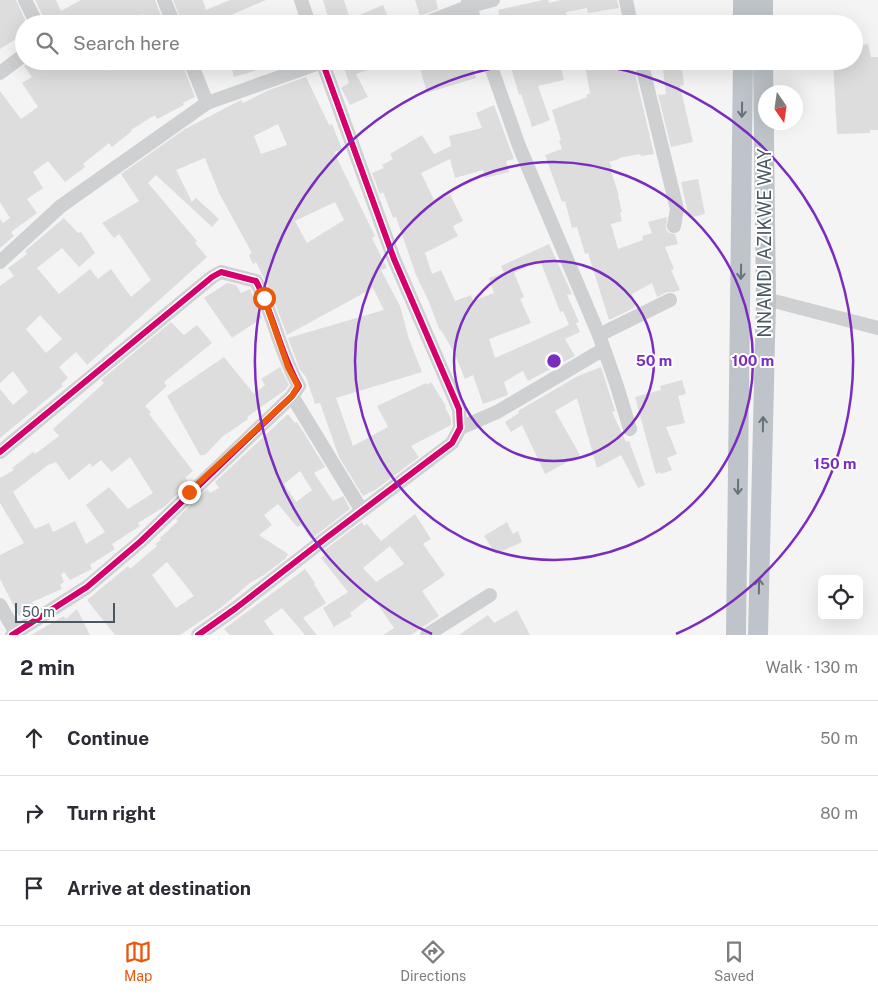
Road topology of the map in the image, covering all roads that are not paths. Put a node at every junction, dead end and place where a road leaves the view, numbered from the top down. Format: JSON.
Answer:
{"nodes":[{"id":1,"x":25,"y":0,"type":"edge"},
{"id":2,"x":164,"y":0,"type":"edge"},
{"id":3,"x":301,"y":0,"type":"edge"},
{"id":4,"x":493,"y":0,"type":"edge"},
{"id":5,"x":626,"y":0,"type":"edge"},
{"id":6,"x":743,"y":0,"type":"edge"},
{"id":7,"x":763,"y":0,"type":"edge"},
{"id":8,"x":469,"y":3,"type":"edge"},
{"id":9,"x":32,"y":15,"type":"edge"},
{"id":10,"x":170,"y":15,"type":"edge"},
{"id":11,"x":306,"y":15,"type":"edge"},
{"id":12,"x":443,"y":15,"type":"edge"},
{"id":13,"x":473,"y":15,"type":"edge"},
{"id":14,"x":630,"y":15,"type":"edge"},
{"id":15,"x":743,"y":15,"type":"edge"},
{"id":16,"x":763,"y":15,"type":"edge"},
{"id":17,"x":15,"y":62,"type":"edge"},
{"id":18,"x":194,"y":70,"type":"edge"},
{"id":19,"x":300,"y":70,"type":"edge"},
{"id":20,"x":326,"y":70,"type":"edge"},
{"id":21,"x":492,"y":70,"type":"edge"},
{"id":22,"x":643,"y":70,"type":"edge"},
{"id":23,"x":743,"y":70,"type":"edge"},
{"id":24,"x":763,"y":70,"type":"edge"},
{"id":25,"x":0,"y":73,"type":"edge"},
{"id":26,"x":207,"y":103,"type":"junction"},
{"id":27,"x":674,"y":226,"type":"dead end"},
{"id":28,"x":0,"y":262,"type":"edge"},
{"id":29,"x":766,"y":299,"type":"junction"},
{"id":30,"x":670,"y":300,"type":"dead end"},
{"id":31,"x":878,"y":328,"type":"edge"},
{"id":32,"x":599,"y":335,"type":"junction"},
{"id":33,"x":604,"y":350,"type":"junction"},
{"id":34,"x":292,"y":396,"type":"junction"},
{"id":35,"x":460,"y":428,"type":"junction"},
{"id":36,"x":630,"y":429,"type":"dead end"},
{"id":37,"x":0,"y":452,"type":"edge"},
{"id":38,"x":362,"y":511,"type":"junction"},
{"id":39,"x":490,"y":595,"type":"dead end"},
{"id":40,"x":0,"y":605,"type":"edge"},
{"id":41,"x":15,"y":634,"type":"edge"},
{"id":42,"x":198,"y":635,"type":"edge"},
{"id":43,"x":427,"y":635,"type":"edge"},
{"id":44,"x":736,"y":635,"type":"edge"},
{"id":45,"x":758,"y":635,"type":"edge"}],
"edges":[{"from":1,"to":9,"type":"street"},
{"from":2,"to":10,"type":"street"},
{"from":3,"to":11,"type":"street"},
{"from":4,"to":8,"type":"street"},
{"from":5,"to":14,"type":"street"},
{"from":6,"to":15,"type":"highway"},
{"from":7,"to":16,"type":"highway"},
{"from":8,"to":12,"type":"street"},
{"from":8,"to":13,"type":"street"},
{"from":17,"to":25,"type":"street"},
{"from":18,"to":26,"type":"street"},
{"from":19,"to":26,"type":"street"},
{"from":20,"to":35,"type":"street"},
{"from":21,"to":32,"type":"street"},
{"from":22,"to":27,"type":"street"},
{"from":23,"to":44,"type":"highway","name":"NNAMDI AZIKWE WAY","one_way":true},
{"from":24,"to":29,"type":"highway","name":"NNAMDI AZIKWE WAY"},
{"from":26,"to":28,"type":"street"},
{"from":29,"to":31,"type":"street"},
{"from":45,"to":29,"type":"highway","name":"NNAMDI AZIKWE WAY","one_way":true},
{"from":30,"to":32,"type":"street"},
{"from":32,"to":33,"type":"street"},
{"from":33,"to":35,"type":"street"},
{"from":33,"to":36,"type":"street"},
{"from":34,"to":37,"type":"street"},
{"from":34,"to":38,"type":"street"},
{"from":34,"to":41,"type":"street"},
{"from":35,"to":38,"type":"street"},
{"from":38,"to":42,"type":"street"},
{"from":39,"to":43,"type":"street"},
{"from":40,"to":41,"type":"street"}]}
